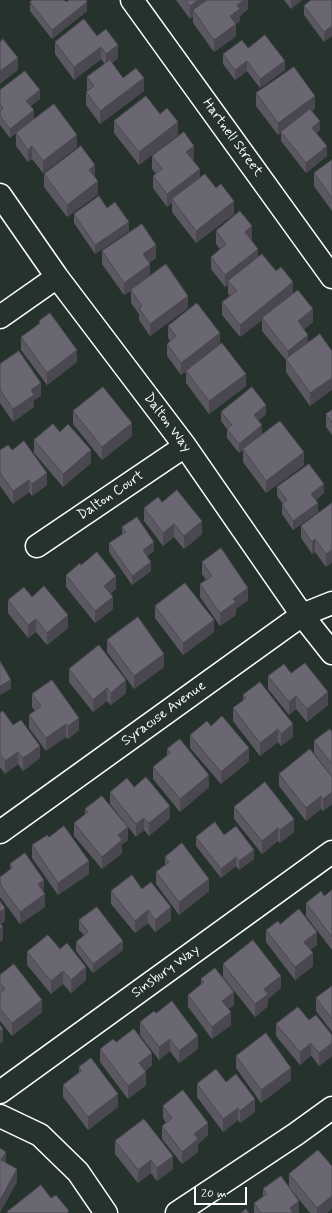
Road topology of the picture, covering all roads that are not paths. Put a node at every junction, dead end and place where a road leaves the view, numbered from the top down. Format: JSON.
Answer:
{"nodes":[{"id":1,"x":132,"y":0,"type":"edge"},
{"id":2,"x":0,"y":195,"type":"edge"},
{"id":3,"x":57,"y":277,"type":"junction"},
{"id":4,"x":332,"y":277,"type":"edge"},
{"id":5,"x":0,"y":317,"type":"edge"},
{"id":6,"x":185,"y":446,"type":"junction"},
{"id":7,"x":37,"y":546,"type":"dead end"},
{"id":8,"x":332,"y":603,"type":"edge"},
{"id":9,"x":302,"y":615,"type":"junction"},
{"id":10,"x":332,"y":653,"type":"edge"},
{"id":11,"x":0,"y":832,"type":"edge"},
{"id":12,"x":332,"y":852,"type":"edge"},
{"id":13,"x":0,"y":1092,"type":"edge"},
{"id":14,"x":332,"y":1108,"type":"edge"},
{"id":15,"x":0,"y":1116,"type":"edge"},
{"id":16,"x":106,"y":1213,"type":"edge"},
{"id":17,"x":177,"y":1213,"type":"edge"}],
"edges":[{"from":1,"to":4,"type":"street","name":"Hartnell Street"},
{"from":2,"to":3,"type":"street","name":"Dalton Way"},
{"from":3,"to":5,"type":"street"},
{"from":3,"to":6,"type":"street","name":"Dalton Way"},
{"from":6,"to":7,"type":"street","name":"Dalton Court"},
{"from":6,"to":9,"type":"street","name":"Dalton Way"},
{"from":8,"to":9,"type":"street","name":"Syracuse Avenue"},
{"from":9,"to":10,"type":"street","name":"Dalton Way"},
{"from":9,"to":11,"type":"street","name":"Syracuse Avenue"},
{"from":12,"to":13,"type":"street","name":"Sinsbury Way"},
{"from":14,"to":17,"type":"street"},
{"from":15,"to":16,"type":"street"}]}
